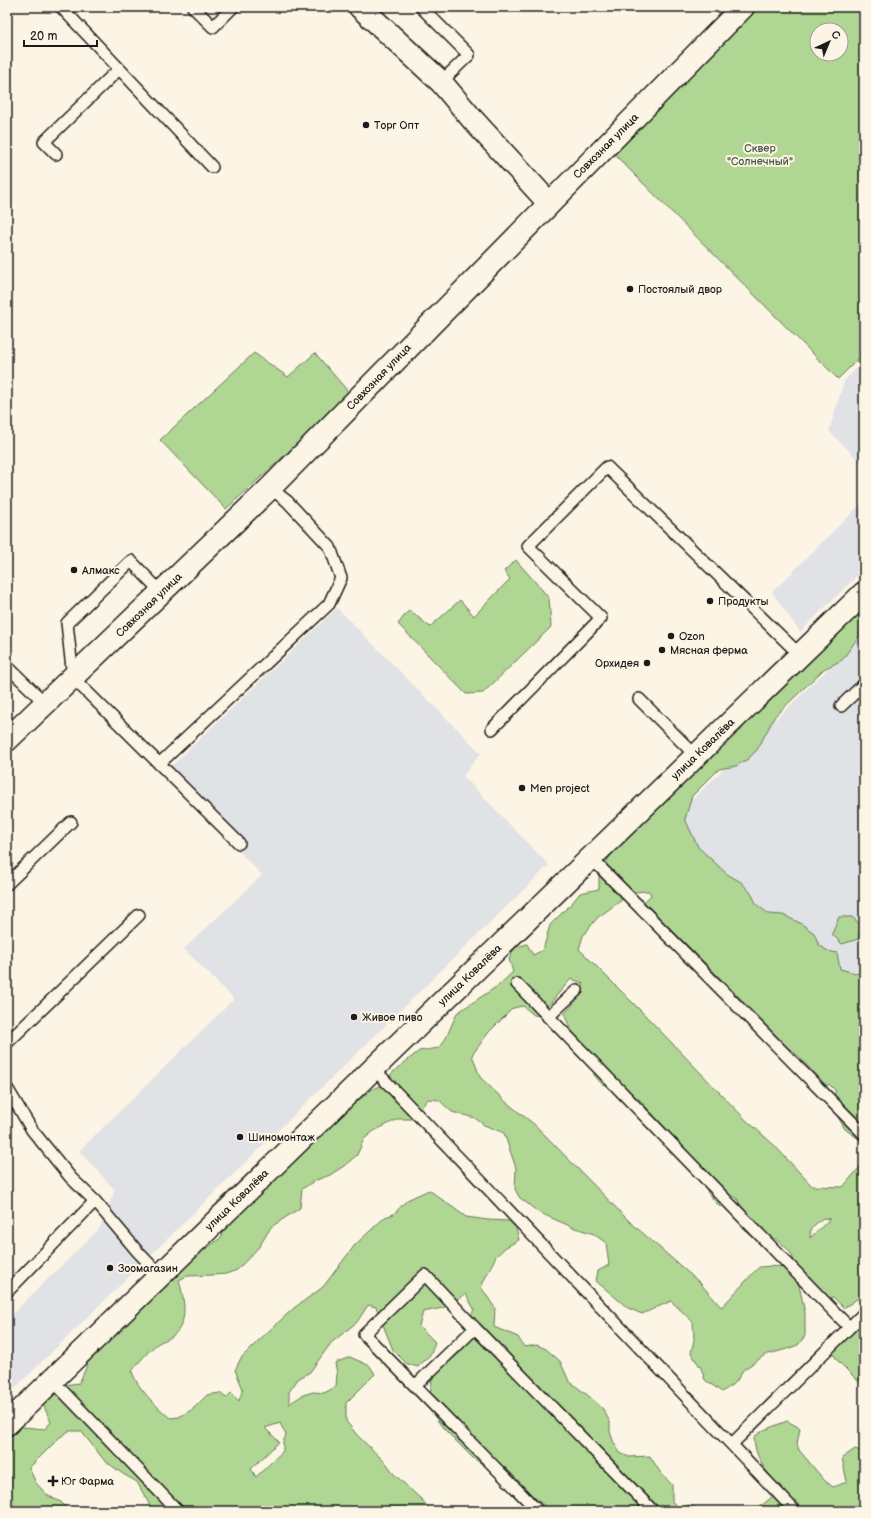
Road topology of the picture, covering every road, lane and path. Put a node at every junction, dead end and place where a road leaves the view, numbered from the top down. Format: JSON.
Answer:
{"nodes":[{"id":1,"x":61,"y":7,"type":"edge"},
{"id":2,"x":192,"y":7,"type":"edge"},
{"id":3,"x":233,"y":7,"type":"edge"},
{"id":4,"x":360,"y":7,"type":"edge"},
{"id":5,"x":421,"y":7,"type":"edge"},
{"id":6,"x":744,"y":7,"type":"edge"},
{"id":7,"x":119,"y":69,"type":"junction"},
{"id":8,"x":441,"y":82,"type":"junction"},
{"id":9,"x":56,"y":154,"type":"dead end"},
{"id":10,"x":212,"y":167,"type":"dead end"},
{"id":11,"x":549,"y":203,"type":"junction"},
{"id":12,"x":270,"y":488,"type":"junction"},
{"id":13,"x":161,"y":592,"type":"junction"},
{"id":14,"x":864,"y":593,"type":"edge"},
{"id":15,"x":800,"y":655,"type":"junction"},
{"id":16,"x":7,"y":666,"type":"edge"},
{"id":17,"x":73,"y":678,"type":"junction"},
{"id":18,"x":864,"y":684,"type":"edge"},
{"id":19,"x":639,"y":699,"type":"dead end"},
{"id":20,"x":46,"y":704,"type":"junction"},
{"id":21,"x":841,"y":706,"type":"dead end"},
{"id":22,"x":492,"y":729,"type":"dead end"},
{"id":23,"x":7,"y":740,"type":"edge"},
{"id":24,"x":696,"y":756,"type":"junction"},
{"id":25,"x":159,"y":764,"type":"junction"},
{"id":26,"x":71,"y":822,"type":"dead end"},
{"id":27,"x":239,"y":843,"type":"dead end"},
{"id":28,"x":591,"y":858,"type":"junction"},
{"id":29,"x":7,"y":884,"type":"edge"},
{"id":30,"x":139,"y":915,"type":"dead end"},
{"id":31,"x":517,"y":984,"type":"dead end"},
{"id":32,"x":577,"y":990,"type":"dead end"},
{"id":33,"x":548,"y":1017,"type":"junction"},
{"id":34,"x":7,"y":1043,"type":"edge"},
{"id":35,"x":374,"y":1069,"type":"junction"},
{"id":36,"x":7,"y":1088,"type":"edge"},
{"id":37,"x":864,"y":1134,"type":"edge"},
{"id":38,"x":95,"y":1201,"type":"junction"},
{"id":39,"x":160,"y":1275,"type":"junction"},
{"id":40,"x":7,"y":1292,"type":"edge"},
{"id":41,"x":864,"y":1314,"type":"edge"},
{"id":42,"x":849,"y":1327,"type":"junction"},
{"id":43,"x":475,"y":1328,"type":"junction"},
{"id":44,"x":52,"y":1380,"type":"junction"},
{"id":45,"x":414,"y":1386,"type":"junction"},
{"id":46,"x":7,"y":1424,"type":"edge"},
{"id":47,"x":732,"y":1444,"type":"junction"},
{"id":48,"x":178,"y":1511,"type":"edge"},
{"id":49,"x":538,"y":1511,"type":"edge"},
{"id":50,"x":653,"y":1511,"type":"edge"},
{"id":51,"x":795,"y":1511,"type":"edge"}],
"edges":[{"from":1,"to":7,"type":"lane"},
{"from":2,"to":3,"type":"lane"},
{"from":4,"to":8,"type":"street"},
{"from":5,"to":8,"type":"lane"},
{"from":6,"to":11,"type":"street","name":"Совхозная улица"},
{"from":7,"to":9,"type":"lane"},
{"from":7,"to":10,"type":"lane"},
{"from":8,"to":11,"type":"street"},
{"from":11,"to":12,"type":"street","name":"Совхозная улица"},
{"from":12,"to":13,"type":"street","name":"Совхозная улица"},
{"from":12,"to":25,"type":"lane"},
{"from":13,"to":17,"type":"street","name":"Совхозная улица"},
{"from":13,"to":17,"type":"lane"},
{"from":14,"to":15,"type":"street","name":"улица Ковалёва"},
{"from":15,"to":22,"type":"lane"},
{"from":15,"to":24,"type":"street","name":"улица Ковалёва"},
{"from":16,"to":20,"type":"lane"},
{"from":17,"to":20,"type":"street","name":"Совхозная улица"},
{"from":17,"to":25,"type":"lane"},
{"from":18,"to":21,"type":"lane"},
{"from":19,"to":24,"type":"lane"},
{"from":20,"to":23,"type":"street","name":"Совхозная улица"},
{"from":24,"to":28,"type":"street","name":"улица Ковалёва"},
{"from":25,"to":27,"type":"lane"},
{"from":26,"to":29,"type":"lane"},
{"from":28,"to":35,"type":"street","name":"улица Ковалёва"},
{"from":28,"to":37,"type":"lane"},
{"from":30,"to":34,"type":"lane"},
{"from":31,"to":33,"type":"lane"},
{"from":32,"to":33,"type":"lane"},
{"from":33,"to":42,"type":"lane"},
{"from":35,"to":39,"type":"street","name":"улица Ковалёва"},
{"from":35,"to":47,"type":"lane"},
{"from":36,"to":38,"type":"lane"},
{"from":38,"to":39,"type":"lane"},
{"from":38,"to":40,"type":"lane"},
{"from":39,"to":44,"type":"street","name":"улица Ковалёва"},
{"from":41,"to":42,"type":"lane"},
{"from":42,"to":47,"type":"lane"},
{"from":43,"to":45,"type":"lane"},
{"from":43,"to":45,"type":"lane"},
{"from":43,"to":50,"type":"lane"},
{"from":44,"to":46,"type":"street","name":"улица Ковалёва"},
{"from":44,"to":48,"type":"lane"},
{"from":45,"to":49,"type":"lane"},
{"from":47,"to":51,"type":"lane"}]}
